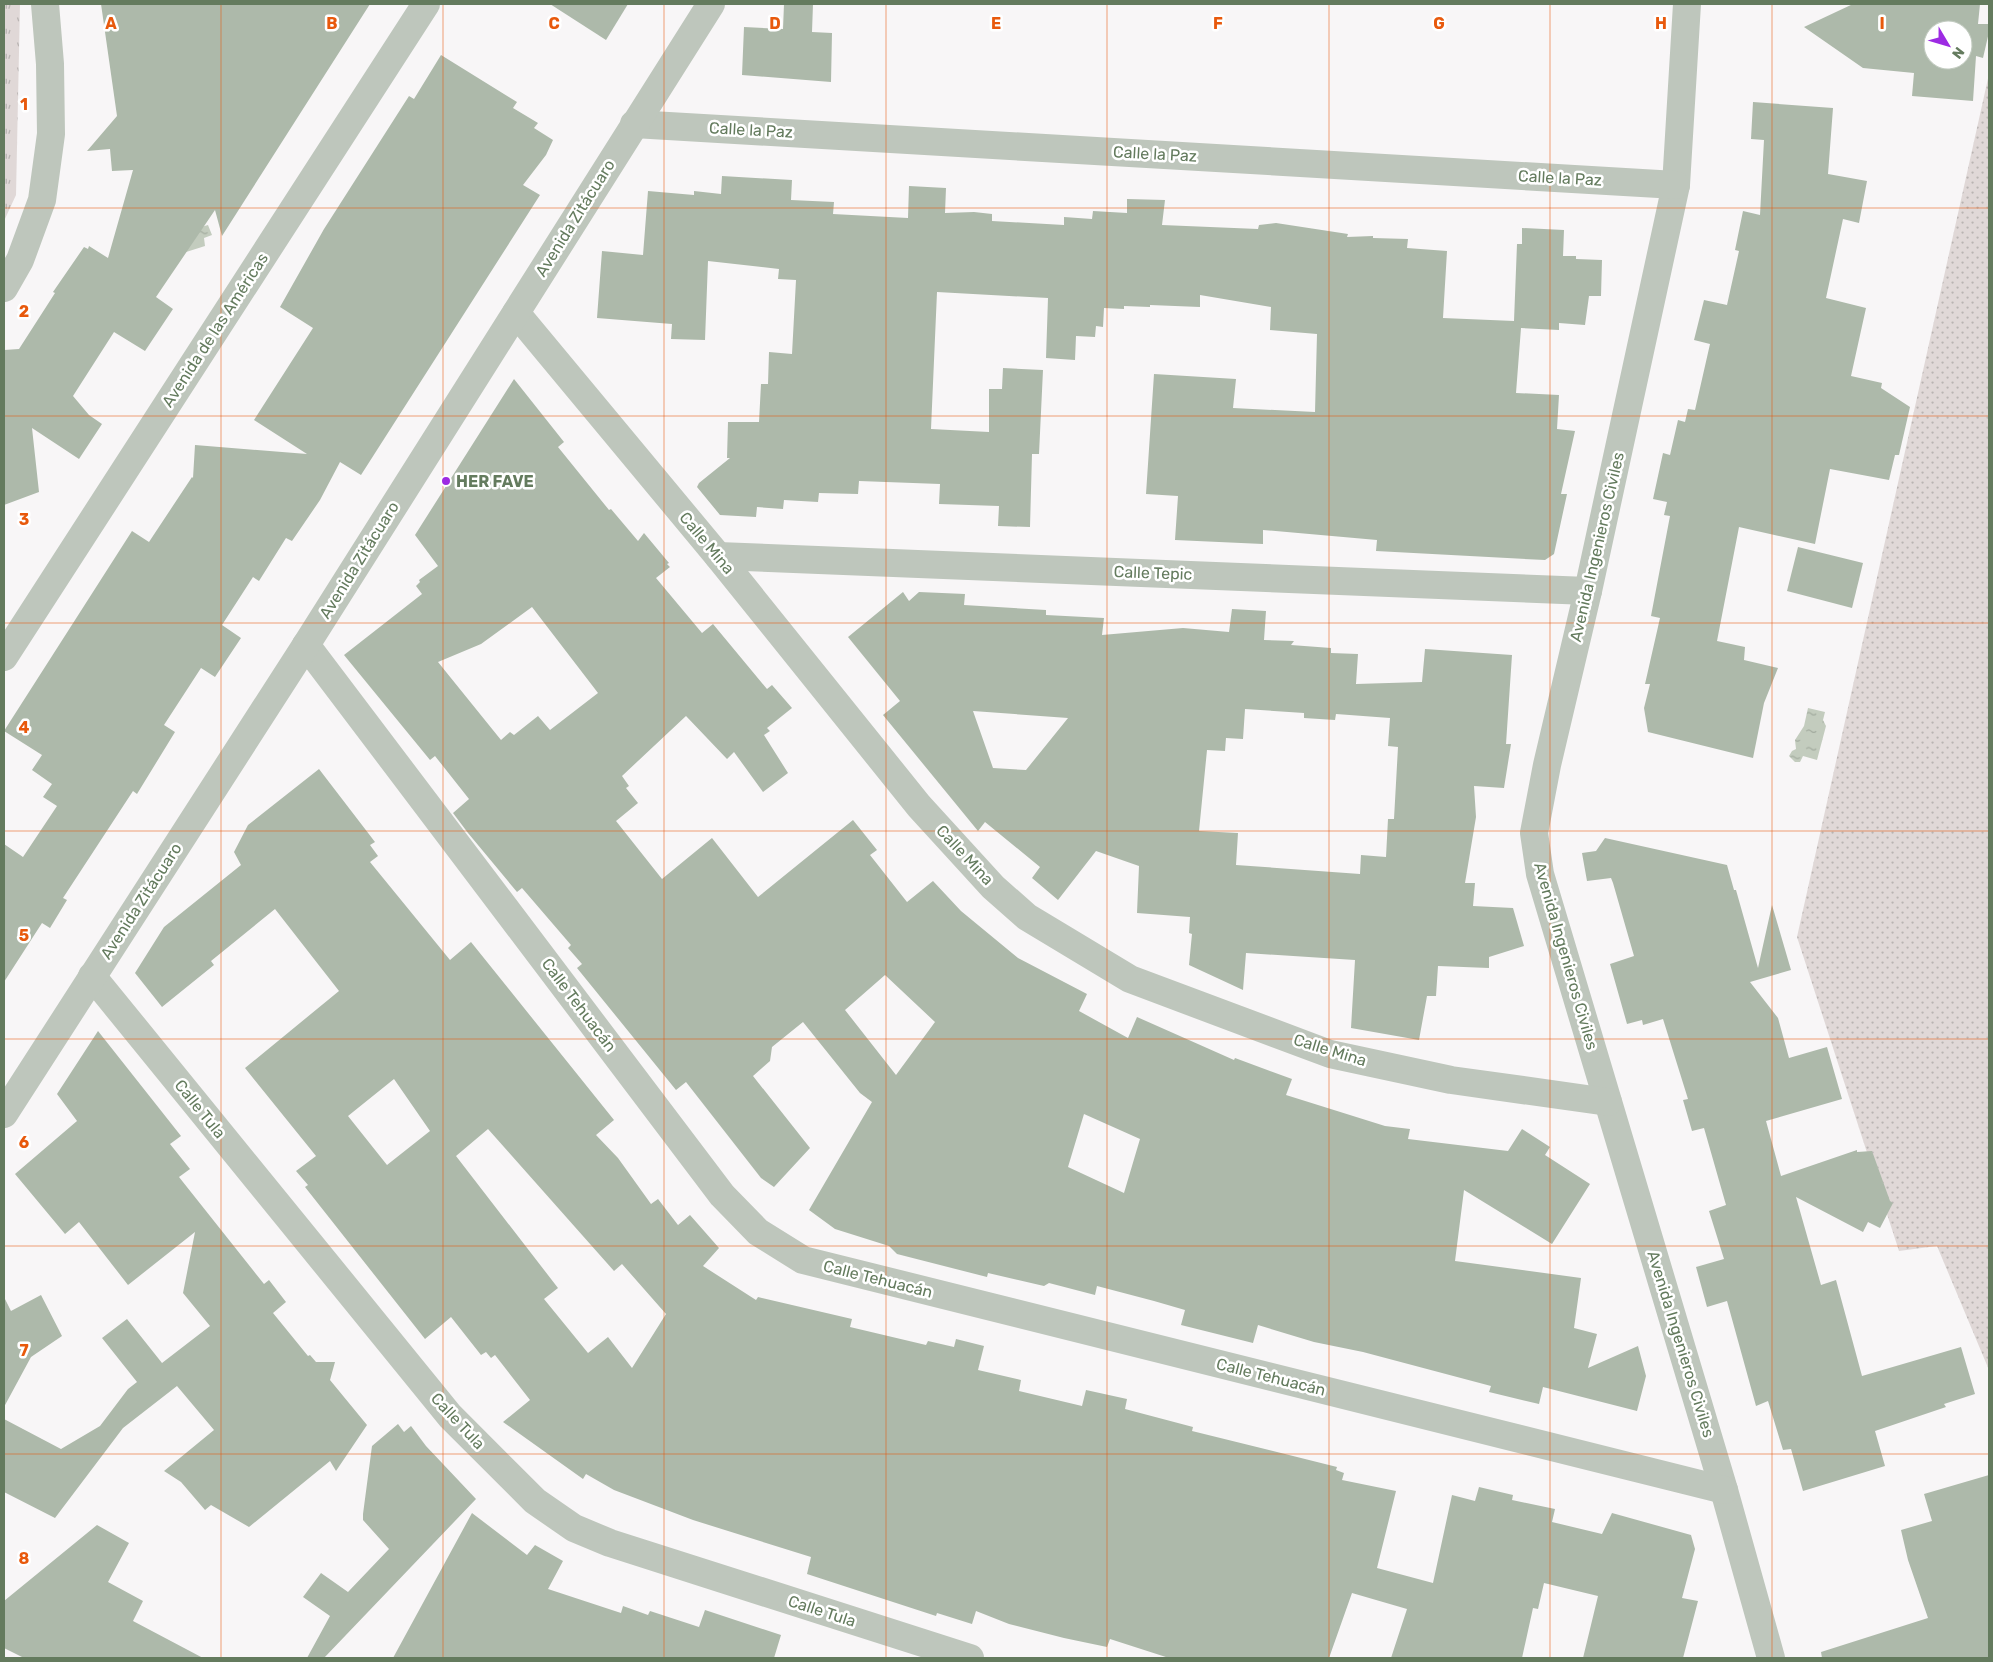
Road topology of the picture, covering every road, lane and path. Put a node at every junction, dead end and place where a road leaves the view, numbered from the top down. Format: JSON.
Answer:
{"nodes":[{"id":1,"x":45,"y":4,"type":"edge"},
{"id":2,"x":426,"y":4,"type":"edge"},
{"id":3,"x":711,"y":4,"type":"edge"},
{"id":4,"x":1687,"y":4,"type":"edge"},
{"id":5,"x":634,"y":124,"type":"junction"},
{"id":6,"x":1676,"y":185,"type":"junction"},
{"id":7,"x":12,"y":259,"type":"edge"},
{"id":8,"x":4,"y":288,"type":"edge"},
{"id":9,"x":516,"y":313,"type":"junction"},
{"id":10,"x":718,"y":556,"type":"junction"},
{"id":11,"x":1588,"y":592,"type":"junction"},
{"id":12,"x":306,"y":645,"type":"junction"},
{"id":13,"x":4,"y":657,"type":"edge"},
{"id":14,"x":92,"y":976,"type":"junction"},
{"id":15,"x":1608,"y":1102,"type":"junction"},
{"id":16,"x":4,"y":1114,"type":"edge"},
{"id":17,"x":1724,"y":1490,"type":"junction"},
{"id":18,"x":970,"y":1658,"type":"edge"},
{"id":19,"x":1770,"y":1658,"type":"edge"}],
"edges":[{"from":1,"to":7,"type":"street"},
{"from":2,"to":13,"type":"street","name":"Avenida de las Américas"},
{"from":3,"to":5,"type":"street","name":"Avenida Zitácuaro"},
{"from":4,"to":6,"type":"street","name":"Avenida Ingenieros Civiles"},
{"from":5,"to":6,"type":"street","name":"Calle la Paz"},
{"from":5,"to":9,"type":"street","name":"Avenida Zitácuaro"},
{"from":6,"to":11,"type":"street","name":"Avenida Ingenieros Civiles"},
{"from":7,"to":8,"type":"street"},
{"from":9,"to":10,"type":"street","name":"Calle Mina"},
{"from":9,"to":12,"type":"street","name":"Avenida Zitácuaro"},
{"from":10,"to":11,"type":"street","name":"Calle Tepic"},
{"from":10,"to":15,"type":"street","name":"Calle Mina"},
{"from":11,"to":15,"type":"street","name":"Avenida Ingenieros Civiles"},
{"from":12,"to":14,"type":"street","name":"Avenida Zitácuaro"},
{"from":12,"to":17,"type":"street","name":"Calle Tehuacán"},
{"from":14,"to":16,"type":"street","name":"Avenida Zitácuaro"},
{"from":14,"to":18,"type":"street","name":"Calle Tula"},
{"from":15,"to":17,"type":"street","name":"Avenida Ingenieros Civiles"},
{"from":17,"to":19,"type":"street","name":"Avenida Ingenieros Civiles"}]}
